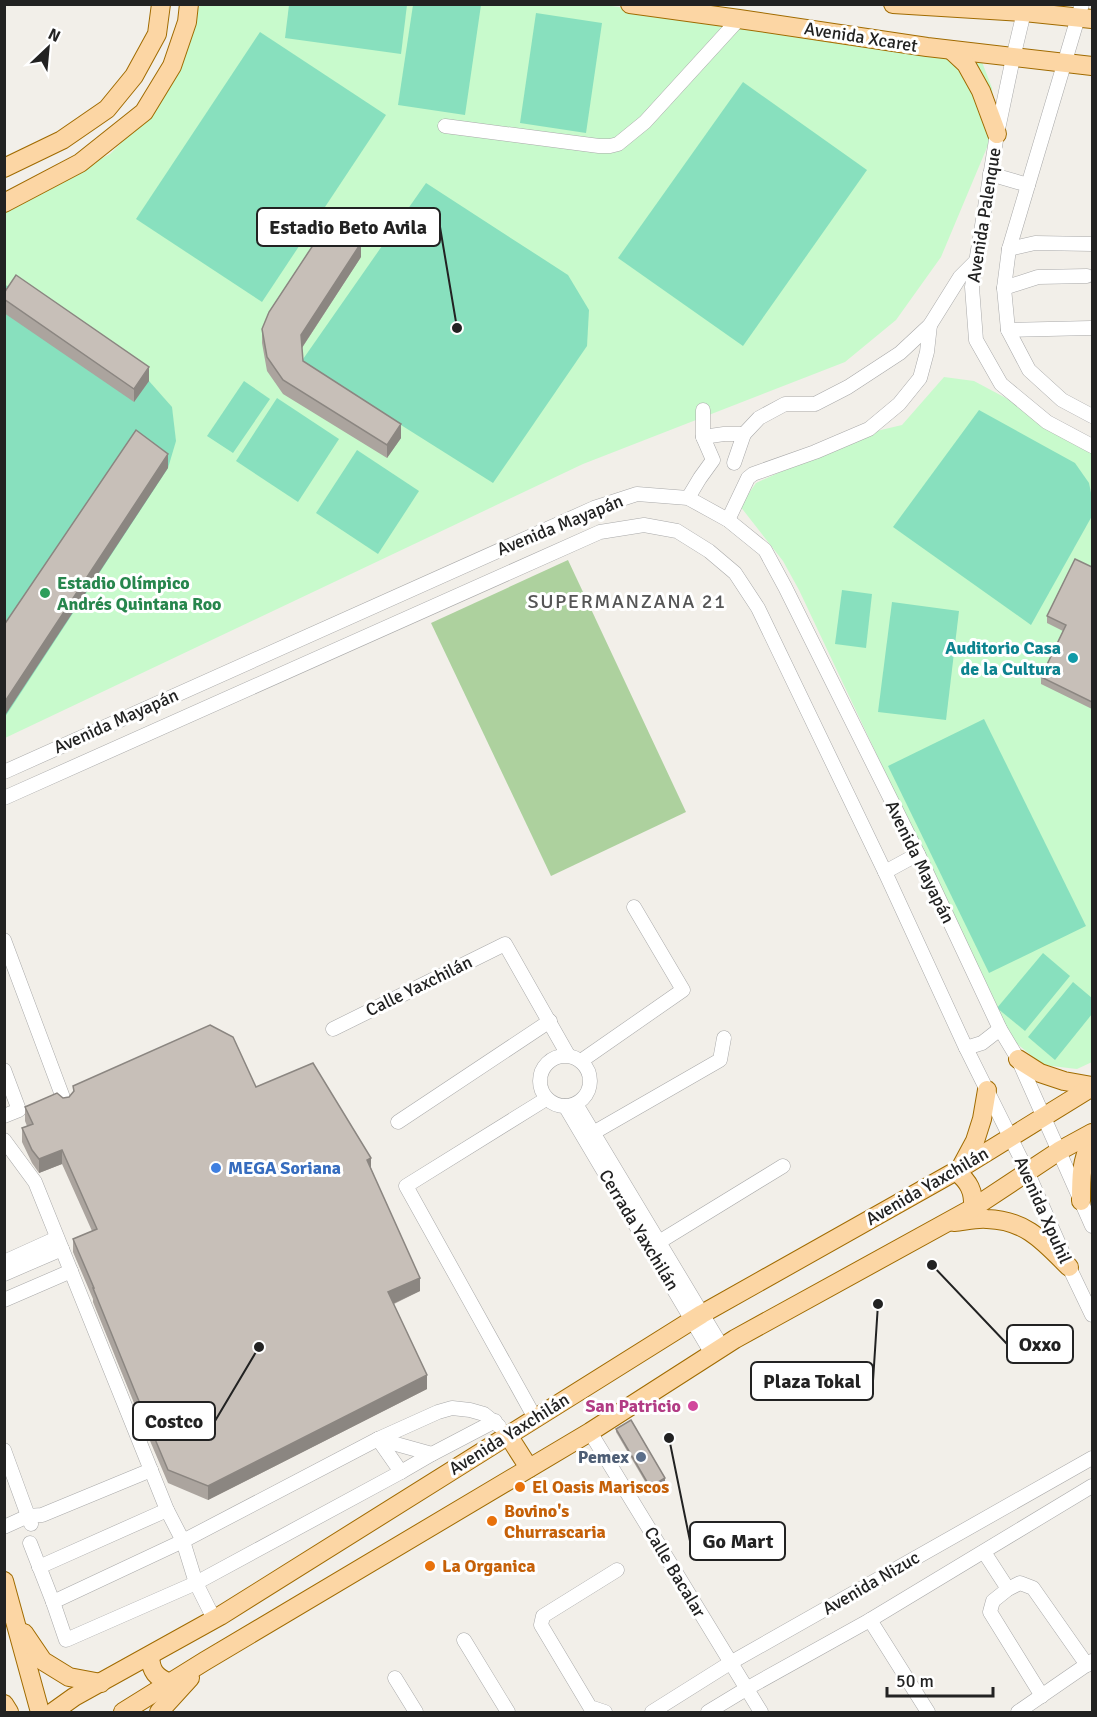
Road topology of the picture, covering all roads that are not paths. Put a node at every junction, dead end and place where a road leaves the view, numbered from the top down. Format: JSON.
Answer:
{"nodes":[{"id":1,"x":161,"y":4,"type":"edge"},
{"id":2,"x":194,"y":4,"type":"edge"},
{"id":3,"x":630,"y":4,"type":"edge"},
{"id":4,"x":723,"y":4,"type":"edge"},
{"id":5,"x":893,"y":4,"type":"edge"},
{"id":6,"x":1026,"y":8,"type":"edge"},
{"id":7,"x":688,"y":12,"type":"junction"},
{"id":8,"x":188,"y":13,"type":"edge"},
{"id":9,"x":1084,"y":14,"type":"edge"},
{"id":10,"x":739,"y":19,"type":"junction"},
{"id":11,"x":951,"y":50,"type":"junction"},
{"id":12,"x":146,"y":55,"type":"junction"},
{"id":13,"x":1012,"y":58,"type":"junction"},
{"id":14,"x":1065,"y":63,"type":"junction"},
{"id":15,"x":172,"y":66,"type":"junction"},
{"id":16,"x":1092,"y":66,"type":"edge"},
{"id":17,"x":445,"y":126,"type":"dead end"},
{"id":18,"x":997,"y":134,"type":"junction"},
{"id":19,"x":4,"y":168,"type":"edge"},
{"id":20,"x":990,"y":174,"type":"junction"},
{"id":21,"x":1028,"y":185,"type":"junction"},
{"id":22,"x":4,"y":203,"type":"edge"},
{"id":23,"x":1092,"y":244,"type":"edge"},
{"id":24,"x":1010,"y":249,"type":"junction"},
{"id":25,"x":976,"y":261,"type":"junction"},
{"id":26,"x":1087,"y":276,"type":"dead end"},
{"id":27,"x":1004,"y":288,"type":"junction"},
{"id":28,"x":930,"y":325,"type":"junction"},
{"id":29,"x":1091,"y":328,"type":"edge"},
{"id":30,"x":1008,"y":330,"type":"junction"},
{"id":31,"x":703,"y":410,"type":"dead end"},
{"id":32,"x":1092,"y":416,"type":"edge"},
{"id":33,"x":744,"y":434,"type":"junction"},
{"id":34,"x":703,"y":437,"type":"junction"},
{"id":35,"x":1092,"y":446,"type":"edge"},
{"id":36,"x":713,"y":460,"type":"junction"},
{"id":37,"x":734,"y":463,"type":"junction"},
{"id":38,"x":748,"y":478,"type":"junction"},
{"id":39,"x":688,"y":498,"type":"junction"},
{"id":40,"x":728,"y":520,"type":"junction"},
{"id":41,"x":232,"y":669,"type":"junction"},
{"id":42,"x":243,"y":692,"type":"junction"},
{"id":43,"x":4,"y":772,"type":"edge"},
{"id":44,"x":4,"y":798,"type":"edge"},
{"id":45,"x":918,"y":854,"type":"junction"},
{"id":46,"x":885,"y":872,"type":"junction"},
{"id":47,"x":634,"y":907,"type":"dead end"},
{"id":48,"x":4,"y":940,"type":"edge"},
{"id":49,"x":550,"y":1021,"type":"junction"},
{"id":50,"x":333,"y":1029,"type":"dead end"},
{"id":51,"x":1000,"y":1029,"type":"junction"},
{"id":52,"x":724,"y":1038,"type":"dead end"},
{"id":53,"x":966,"y":1048,"type":"junction"},
{"id":54,"x":575,"y":1058,"type":"junction"},
{"id":55,"x":1018,"y":1059,"type":"junction"},
{"id":56,"x":4,"y":1070,"type":"edge"},
{"id":57,"x":1092,"y":1086,"type":"edge"},
{"id":58,"x":987,"y":1090,"type":"junction"},
{"id":59,"x":546,"y":1099,"type":"junction"},
{"id":60,"x":65,"y":1103,"type":"edge"},
{"id":61,"x":571,"y":1105,"type":"junction"},
{"id":62,"x":4,"y":1116,"type":"edge"},
{"id":63,"x":1043,"y":1118,"type":"junction"},
{"id":64,"x":398,"y":1122,"type":"dead end"},
{"id":65,"x":593,"y":1133,"type":"junction"},
{"id":66,"x":1092,"y":1133,"type":"edge"},
{"id":67,"x":1010,"y":1137,"type":"junction"},
{"id":68,"x":1092,"y":1138,"type":"edge"},
{"id":69,"x":4,"y":1140,"type":"edge"},
{"id":70,"x":1059,"y":1151,"type":"junction"},
{"id":71,"x":783,"y":1166,"type":"dead end"},
{"id":72,"x":958,"y":1170,"type":"junction"},
{"id":73,"x":1027,"y":1171,"type":"junction"},
{"id":74,"x":1081,"y":1201,"type":"junction"},
{"id":75,"x":973,"y":1208,"type":"junction"},
{"id":76,"x":943,"y":1224,"type":"junction"},
{"id":77,"x":1092,"y":1226,"type":"edge"},
{"id":78,"x":659,"y":1242,"type":"junction"},
{"id":79,"x":59,"y":1244,"type":"junction"},
{"id":80,"x":4,"y":1262,"type":"edge"},
{"id":81,"x":1070,"y":1267,"type":"junction"},
{"id":82,"x":71,"y":1271,"type":"junction"},
{"id":83,"x":4,"y":1274,"type":"edge"},
{"id":84,"x":4,"y":1300,"type":"edge"},
{"id":85,"x":1092,"y":1315,"type":"edge"},
{"id":86,"x":697,"y":1317,"type":"junction"},
{"id":87,"x":717,"y":1350,"type":"junction"},
{"id":88,"x":535,"y":1418,"type":"junction"},
{"id":89,"x":495,"y":1421,"type":"junction"},
{"id":90,"x":590,"y":1432,"type":"junction"},
{"id":91,"x":508,"y":1435,"type":"junction"},
{"id":92,"x":378,"y":1440,"type":"junction"},
{"id":93,"x":4,"y":1450,"type":"edge"},
{"id":94,"x":432,"y":1454,"type":"junction"},
{"id":95,"x":1092,"y":1458,"type":"edge"},
{"id":96,"x":529,"y":1468,"type":"junction"},
{"id":97,"x":151,"y":1470,"type":"junction"},
{"id":98,"x":401,"y":1472,"type":"junction"},
{"id":99,"x":1092,"y":1486,"type":"edge"},
{"id":100,"x":167,"y":1510,"type":"junction"},
{"id":101,"x":34,"y":1519,"type":"junction"},
{"id":102,"x":4,"y":1527,"type":"edge"},
{"id":103,"x":4,"y":1536,"type":"edge"},
{"id":104,"x":183,"y":1541,"type":"junction"},
{"id":105,"x":30,"y":1543,"type":"dead end"},
{"id":106,"x":984,"y":1552,"type":"junction"},
{"id":107,"x":39,"y":1567,"type":"junction"},
{"id":108,"x":617,"y":1570,"type":"dead end"},
{"id":109,"x":193,"y":1580,"type":"junction"},
{"id":110,"x":4,"y":1581,"type":"edge"},
{"id":111,"x":1008,"y":1589,"type":"junction"},
{"id":112,"x":53,"y":1602,"type":"junction"},
{"id":113,"x":15,"y":1619,"type":"junction"},
{"id":114,"x":870,"y":1620,"type":"junction"},
{"id":115,"x":211,"y":1621,"type":"junction"},
{"id":116,"x":464,"y":1640,"type":"dead end"},
{"id":117,"x":150,"y":1656,"type":"junction"},
{"id":118,"x":205,"y":1661,"type":"junction"},
{"id":119,"x":730,"y":1663,"type":"junction"},
{"id":120,"x":1090,"y":1663,"type":"edge"},
{"id":121,"x":395,"y":1678,"type":"dead end"},
{"id":122,"x":101,"y":1683,"type":"junction"},
{"id":123,"x":170,"y":1683,"type":"junction"},
{"id":124,"x":746,"y":1689,"type":"junction"},
{"id":125,"x":1042,"y":1696,"type":"junction"},
{"id":126,"x":4,"y":1704,"type":"edge"},
{"id":127,"x":9,"y":1713,"type":"edge"},
{"id":128,"x":40,"y":1713,"type":"edge"},
{"id":129,"x":53,"y":1713,"type":"edge"},
{"id":130,"x":123,"y":1713,"type":"edge"},
{"id":131,"x":159,"y":1713,"type":"edge"},
{"id":132,"x":416,"y":1713,"type":"edge"},
{"id":133,"x":508,"y":1713,"type":"edge"},
{"id":134,"x":605,"y":1713,"type":"edge"},
{"id":135,"x":652,"y":1713,"type":"edge"},
{"id":136,"x":708,"y":1713,"type":"edge"},
{"id":137,"x":761,"y":1713,"type":"edge"},
{"id":138,"x":927,"y":1713,"type":"edge"},
{"id":139,"x":1018,"y":1713,"type":"edge"}],
"edges":[{"from":1,"to":12,"type":"main road"},
{"from":2,"to":8,"type":"main road"},
{"from":3,"to":7,"type":"main road","name":"Avenida Xcaret"},
{"from":4,"to":7,"type":"main road"},
{"from":5,"to":6,"type":"main road","name":"Avenida Xcaret"},
{"from":6,"to":9,"type":"main road","name":"Avenida Xcaret"},
{"from":6,"to":13,"type":"street","name":"Avenida Palenque"},
{"from":7,"to":10,"type":"main road","name":"Avenida Xcaret"},
{"from":8,"to":15,"type":"main road"},
{"from":9,"to":14,"type":"street","name":"Avenida Palenque"},
{"from":10,"to":11,"type":"main road","name":"Avenida Xcaret"},
{"from":10,"to":17,"type":"street"},
{"from":11,"to":13,"type":"main road","name":"Avenida Xcaret"},
{"from":11,"to":18,"type":"main road"},
{"from":12,"to":15,"type":"main road"},
{"from":12,"to":19,"type":"main road"},
{"from":13,"to":14,"type":"main road","name":"Avenida Xcaret"},
{"from":13,"to":18,"type":"street","name":"Avenida Palenque"},
{"from":14,"to":16,"type":"main road","name":"Avenida Xcaret"},
{"from":14,"to":21,"type":"street","name":"Avenida Palenque"},
{"from":15,"to":22,"type":"main road"},
{"from":18,"to":20,"type":"street","name":"Avenida Palenque"},
{"from":20,"to":21,"type":"street"},
{"from":20,"to":25,"type":"street","name":"Avenida Palenque"},
{"from":21,"to":24,"type":"street","name":"Avenida Palenque"},
{"from":23,"to":24,"type":"street"},
{"from":24,"to":27,"type":"street","name":"Avenida Palenque"},
{"from":25,"to":28,"type":"street"},
{"from":25,"to":35,"type":"street","name":"Avenida Palenque"},
{"from":26,"to":27,"type":"street"},
{"from":27,"to":30,"type":"street","name":"Avenida Palenque"},
{"from":28,"to":33,"type":"street"},
{"from":28,"to":38,"type":"street"},
{"from":29,"to":30,"type":"street"},
{"from":30,"to":32,"type":"street","name":"Avenida Palenque"},
{"from":31,"to":34,"type":"street"},
{"from":33,"to":34,"type":"street"},
{"from":33,"to":37,"type":"street"},
{"from":34,"to":36,"type":"street"},
{"from":36,"to":37,"type":"street"},
{"from":36,"to":39,"type":"street"},
{"from":37,"to":38,"type":"street"},
{"from":38,"to":40,"type":"street"},
{"from":39,"to":40,"type":"street","name":"Avenida Mayapán"},
{"from":39,"to":41,"type":"street","name":"Avenida Mayapán"},
{"from":40,"to":45,"type":"street","name":"Avenida Mayapán"},
{"from":41,"to":42,"type":"street"},
{"from":41,"to":43,"type":"street","name":"Avenida Mayapán"},
{"from":42,"to":44,"type":"street","name":"Avenida Mayapán"},
{"from":42,"to":46,"type":"street","name":"Avenida Mayapán"},
{"from":45,"to":46,"type":"street"},
{"from":45,"to":51,"type":"street","name":"Avenida Mayapán"},
{"from":46,"to":53,"type":"street","name":"Avenida Mayapán"},
{"from":47,"to":54,"type":"street"},
{"from":48,"to":60,"type":"street"},
{"from":49,"to":50,"type":"street","name":"Calle Yaxchilán"},
{"from":49,"to":54,"type":"street"},
{"from":49,"to":64,"type":"street"},
{"from":51,"to":53,"type":"street"},
{"from":51,"to":55,"type":"street","name":"Avenida Mayapán"},
{"from":52,"to":65,"type":"street"},
{"from":53,"to":58,"type":"street","name":"Avenida Mayapán"},
{"from":54,"to":59,"type":"street"},
{"from":54,"to":61,"type":"street"},
{"from":55,"to":57,"type":"main road"},
{"from":55,"to":63,"type":"street","name":"Avenida Mayapán"},
{"from":56,"to":62,"type":"street"},
{"from":57,"to":63,"type":"main road","name":"Avenida Yaxchilán"},
{"from":58,"to":67,"type":"street","name":"Avenida Mayapán"},
{"from":58,"to":72,"type":"main road"},
{"from":59,"to":61,"type":"street"},
{"from":59,"to":88,"type":"street"},
{"from":61,"to":65,"type":"street","name":"Cerrada Yaxchilán"},
{"from":61,"to":86,"type":"street","name":"Cerrada Yaxchilán"},
{"from":63,"to":67,"type":"main road","name":"Avenida Yaxchilán"},
{"from":63,"to":70,"type":"street"},
{"from":65,"to":78,"type":"street","name":"Cerrada Yaxchilán"},
{"from":66,"to":70,"type":"main road"},
{"from":67,"to":72,"type":"main road","name":"Avenida Yaxchilán"},
{"from":67,"to":73,"type":"street","name":"Avenida Xpuhil"},
{"from":68,"to":74,"type":"main road"},
{"from":69,"to":79,"type":"street"},
{"from":70,"to":73,"type":"main road"},
{"from":70,"to":74,"type":"street"},
{"from":71,"to":78,"type":"street"},
{"from":72,"to":75,"type":"main road"},
{"from":72,"to":86,"type":"main road","name":"Avenida Yaxchilán"},
{"from":73,"to":75,"type":"main road"},
{"from":73,"to":81,"type":"street","name":"Avenida Xpuhil"},
{"from":74,"to":77,"type":"street"},
{"from":75,"to":76,"type":"main road"},
{"from":76,"to":81,"type":"main road"},
{"from":76,"to":87,"type":"main road"},
{"from":78,"to":86,"type":"street","name":"Cerrada Yaxchilán"},
{"from":79,"to":80,"type":"street"},
{"from":79,"to":82,"type":"street"},
{"from":79,"to":83,"type":"street"},
{"from":81,"to":85,"type":"street","name":"Avenida Xpuhil"},
{"from":82,"to":84,"type":"street"},
{"from":82,"to":97,"type":"street"},
{"from":86,"to":87,"type":"street","name":"Cerrada Yaxchilán"},
{"from":86,"to":88,"type":"main road","name":"Avenida Yaxchilán"},
{"from":87,"to":90,"type":"main road"},
{"from":88,"to":91,"type":"main road","name":"Avenida Yaxchilán"},
{"from":89,"to":91,"type":"street"},
{"from":89,"to":92,"type":"street"},
{"from":89,"to":94,"type":"street"},
{"from":90,"to":96,"type":"main road"},
{"from":90,"to":119,"type":"street","name":"Calle Bacalar"},
{"from":91,"to":96,"type":"main road"},
{"from":91,"to":115,"type":"main road","name":"Avenida Yaxchilán"},
{"from":92,"to":94,"type":"street"},
{"from":92,"to":98,"type":"street"},
{"from":92,"to":104,"type":"street"},
{"from":93,"to":101,"type":"street"},
{"from":94,"to":98,"type":"street"},
{"from":95,"to":119,"type":"street","name":"Avenida Nizuc"},
{"from":96,"to":118,"type":"main road"},
{"from":97,"to":100,"type":"street"},
{"from":97,"to":101,"type":"street"},
{"from":98,"to":109,"type":"street"},
{"from":99,"to":106,"type":"street","name":"Avenida Nizuc"},
{"from":100,"to":104,"type":"street"},
{"from":100,"to":107,"type":"street"},
{"from":101,"to":102,"type":"street"},
{"from":101,"to":103,"type":"street"},
{"from":104,"to":109,"type":"street"},
{"from":104,"to":112,"type":"street"},
{"from":105,"to":107,"type":"street"},
{"from":106,"to":111,"type":"street"},
{"from":106,"to":114,"type":"street","name":"Avenida Nizuc"},
{"from":107,"to":112,"type":"street"},
{"from":108,"to":134,"type":"street"},
{"from":109,"to":112,"type":"street"},
{"from":109,"to":115,"type":"street"},
{"from":110,"to":113,"type":"main road"},
{"from":111,"to":120,"type":"street"},
{"from":111,"to":125,"type":"street"},
{"from":113,"to":122,"type":"main road"},
{"from":113,"to":128,"type":"main road"},
{"from":114,"to":124,"type":"street","name":"Avenida Nizuc"},
{"from":114,"to":138,"type":"street"},
{"from":115,"to":117,"type":"main road","name":"Avenida Yaxchilán"},
{"from":116,"to":133,"type":"street"},
{"from":117,"to":122,"type":"main road","name":"Avenida Yaxchilán"},
{"from":117,"to":123,"type":"main road"},
{"from":118,"to":123,"type":"main road"},
{"from":118,"to":131,"type":"main road"},
{"from":119,"to":124,"type":"street","name":"Calle Bacalar"},
{"from":119,"to":135,"type":"street","name":"Avenida Nizuc"},
{"from":120,"to":125,"type":"street"},
{"from":121,"to":132,"type":"street"},
{"from":122,"to":129,"type":"main road","name":"Avenida Yaxchilán"},
{"from":123,"to":130,"type":"main road"},
{"from":124,"to":136,"type":"street","name":"Avenida Nizuc"},
{"from":124,"to":137,"type":"street","name":"Calle Bacalar"},
{"from":125,"to":139,"type":"street"},
{"from":126,"to":127,"type":"main road"}]}
